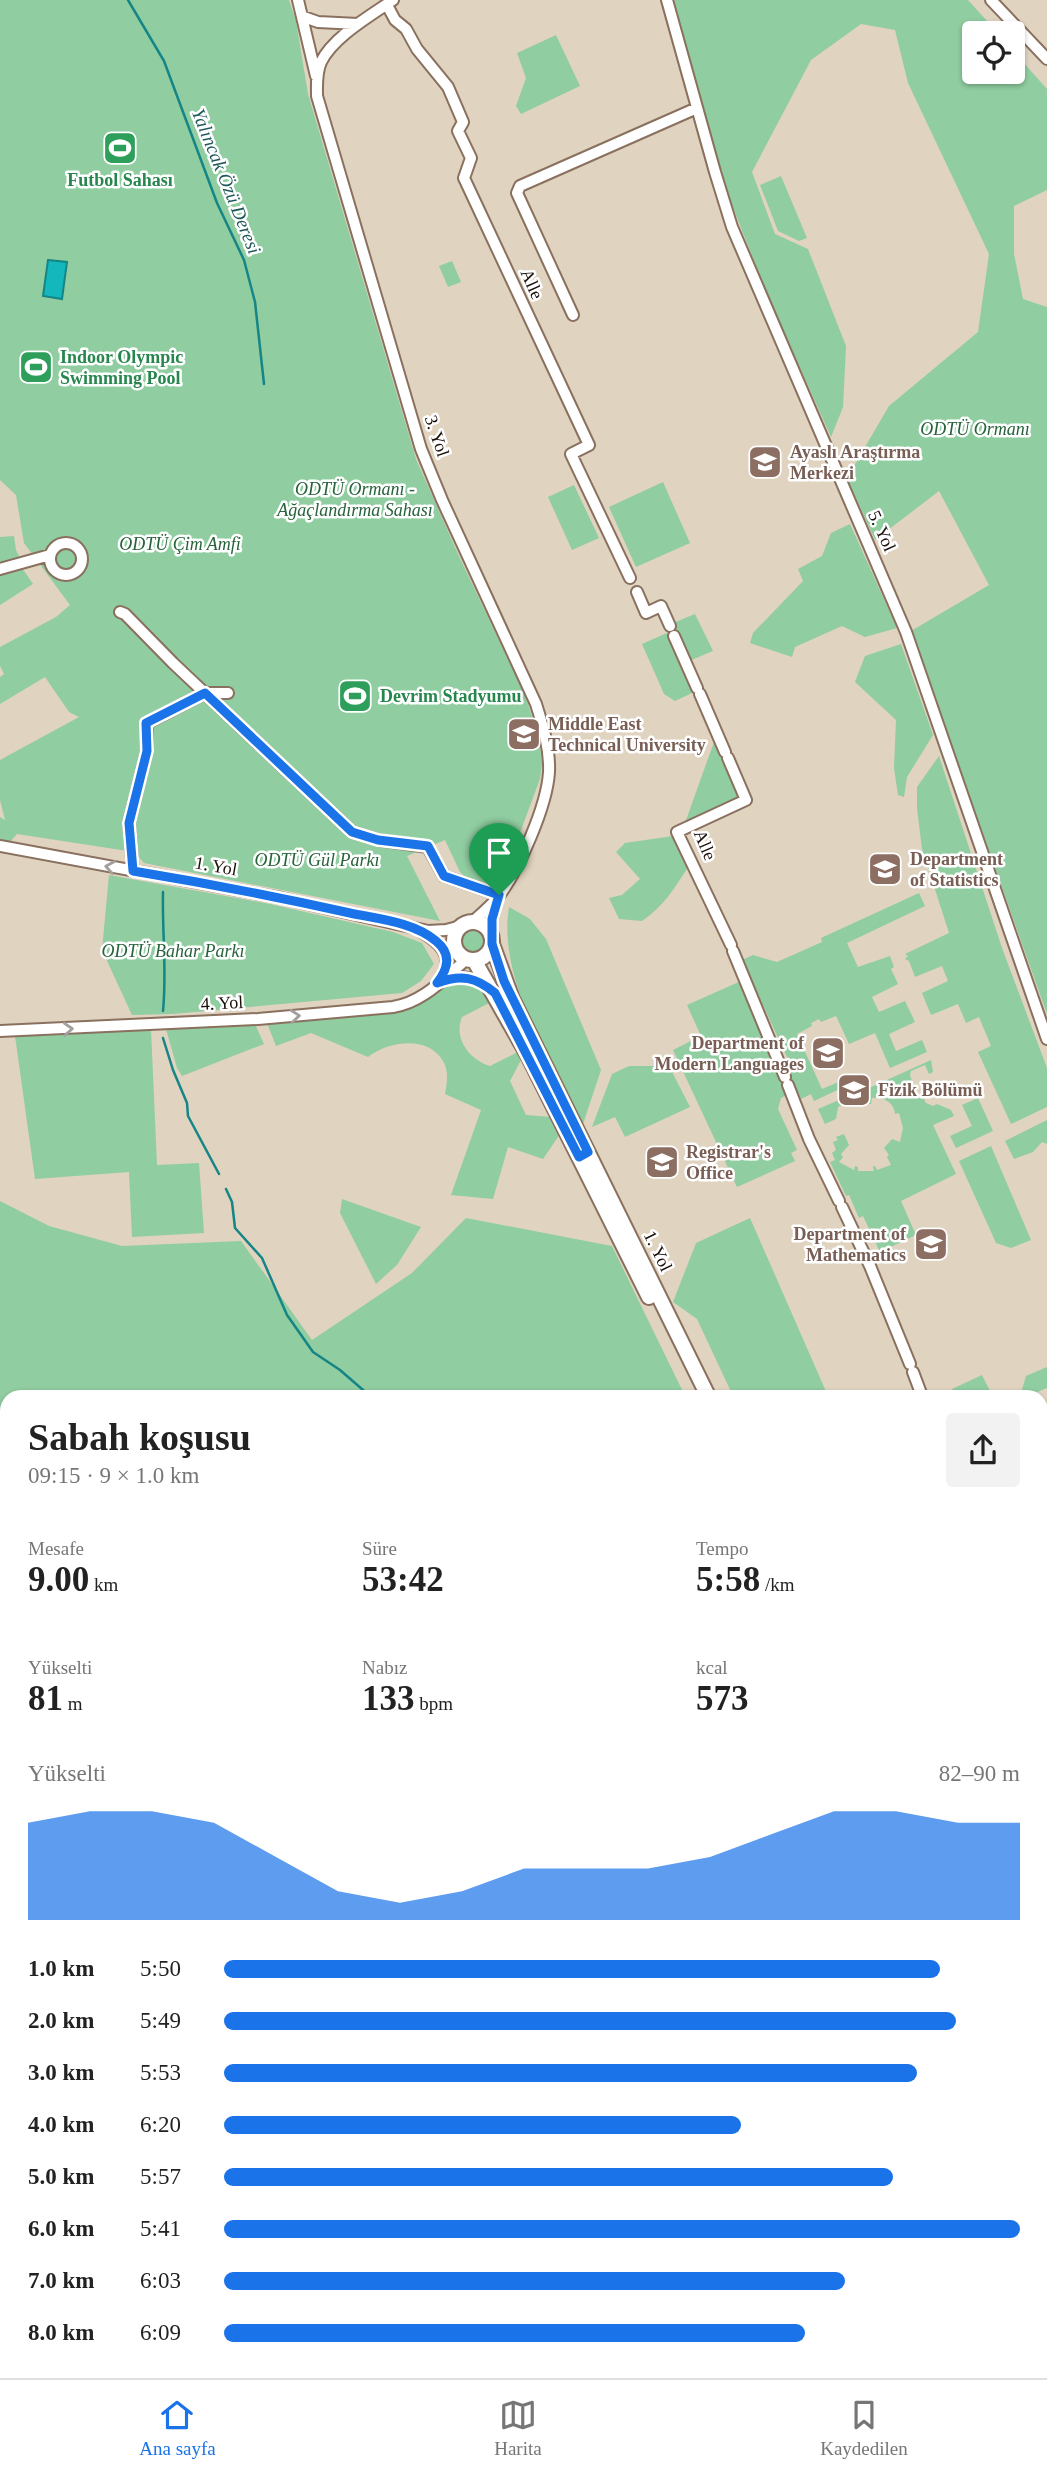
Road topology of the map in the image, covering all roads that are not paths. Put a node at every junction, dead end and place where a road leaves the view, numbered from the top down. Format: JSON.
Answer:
{"nodes":[{"id":1,"x":298,"y":0,"type":"edge"},
{"id":2,"x":667,"y":0,"type":"edge"},
{"id":3,"x":992,"y":0,"type":"edge"},
{"id":4,"x":390,"y":2,"type":"edge"},
{"id":5,"x":304,"y":17,"type":"junction"},
{"id":6,"x":358,"y":24,"type":"junction"},
{"id":7,"x":1047,"y":59,"type":"edge"},
{"id":8,"x":317,"y":78,"type":"junction"},
{"id":9,"x":697,"y":108,"type":"junction"},
{"id":10,"x":573,"y":315,"type":"dead end"},
{"id":11,"x":50,"y":555,"type":"dead end"},
{"id":12,"x":0,"y":569,"type":"edge"},
{"id":13,"x":630,"y":578,"type":"dead end"},
{"id":14,"x":637,"y":592,"type":"dead end"},
{"id":15,"x":120,"y":612,"type":"dead end"},
{"id":16,"x":205,"y":693,"type":"junction"},
{"id":17,"x":228,"y":693,"type":"dead end"},
{"id":18,"x":0,"y":846,"type":"edge"},
{"id":19,"x":133,"y":871,"type":"junction"},
{"id":20,"x":499,"y":896,"type":"junction"},
{"id":21,"x":468,"y":924,"type":"junction"},
{"id":22,"x":417,"y":928,"type":"junction"},
{"id":23,"x":492,"y":940,"type":"junction"},
{"id":24,"x":471,"y":960,"type":"junction"},
{"id":25,"x":437,"y":983,"type":"junction"},
{"id":26,"x":495,"y":993,"type":"junction"},
{"id":27,"x":0,"y":1031,"type":"edge"},
{"id":28,"x":1047,"y":1039,"type":"edge"},
{"id":29,"x":584,"y":1154,"type":"junction"},
{"id":30,"x":661,"y":1311,"type":"junction"},
{"id":31,"x":694,"y":1390,"type":"edge"},
{"id":32,"x":705,"y":1390,"type":"edge"},
{"id":33,"x":920,"y":1390,"type":"edge"}],
"edges":[{"from":1,"to":5,"type":"street","name":"3. Yol"},
{"from":2,"to":9,"type":"street","name":"5. Yol"},
{"from":3,"to":7,"type":"street"},
{"from":4,"to":6,"type":"street"},
{"from":4,"to":13,"type":"street","name":"Alle"},
{"from":5,"to":6,"type":"street"},
{"from":5,"to":8,"type":"street","name":"3. Yol"},
{"from":6,"to":8,"type":"street"},
{"from":8,"to":20,"type":"street","name":"3. Yol"},
{"from":9,"to":10,"type":"street"},
{"from":9,"to":28,"type":"street","name":"5. Yol"},
{"from":11,"to":12,"type":"street"},
{"from":14,"to":33,"type":"street","name":"Alle"},
{"from":15,"to":16,"type":"street"},
{"from":16,"to":17,"type":"street"},
{"from":16,"to":19,"type":"street"},
{"from":16,"to":20,"type":"street"},
{"from":19,"to":18,"type":"street","name":"1. Yol","one_way":true},
{"from":19,"to":22,"type":"street","name":"1. Yol"},
{"from":20,"to":21,"type":"street","name":"3. Yol"},
{"from":20,"to":23,"type":"street","name":"3. Yol"},
{"from":21,"to":22,"type":"street","name":"1. Yol"},
{"from":21,"to":23,"type":"main road"},
{"from":21,"to":24,"type":"main road"},
{"from":22,"to":25,"type":"street"},
{"from":23,"to":24,"type":"main road"},
{"from":23,"to":29,"type":"main road","name":"1. Yol"},
{"from":24,"to":25,"type":"street","name":"4. Yol"},
{"from":24,"to":26,"type":"main road","name":"1. Yol"},
{"from":25,"to":26,"type":"street","name":"4. Yol"},
{"from":27,"to":25,"type":"street","name":"4. Yol","one_way":true},
{"from":26,"to":29,"type":"main road","name":"1. Yol"},
{"from":29,"to":30,"type":"main road","name":"1. Yol"},
{"from":30,"to":31,"type":"main road","name":"1. Yol"},
{"from":30,"to":32,"type":"main road","name":"1. Yol"}]}
